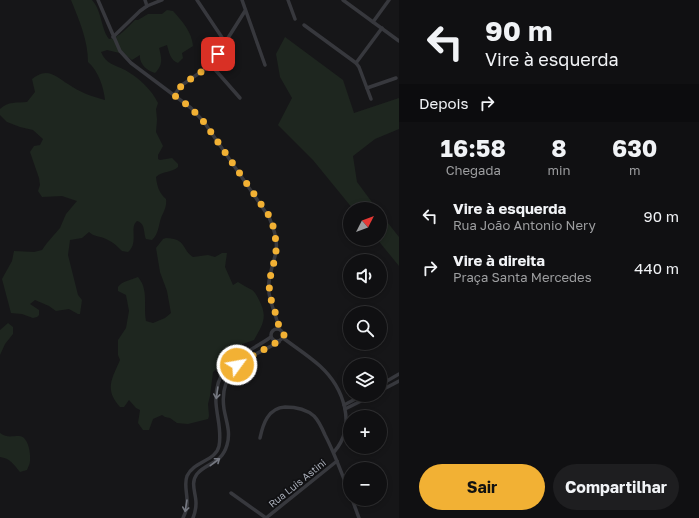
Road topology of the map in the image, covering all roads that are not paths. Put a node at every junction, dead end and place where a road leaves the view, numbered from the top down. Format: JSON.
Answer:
{"nodes":[{"id":1,"x":98,"y":0,"type":"edge"},
{"id":2,"x":145,"y":0,"type":"edge"},
{"id":3,"x":162,"y":0,"type":"edge"},
{"id":4,"x":197,"y":0,"type":"edge"},
{"id":5,"x":242,"y":0,"type":"edge"},
{"id":6,"x":288,"y":0,"type":"edge"},
{"id":7,"x":343,"y":0,"type":"edge"},
{"id":8,"x":389,"y":0,"type":"edge"},
{"id":9,"x":147,"y":6,"type":"junction"},
{"id":10,"x":245,"y":11,"type":"junction"},
{"id":11,"x":295,"y":19,"type":"dead end"},
{"id":12,"x":373,"y":22,"type":"junction"},
{"id":13,"x":304,"y":25,"type":"dead end"},
{"id":14,"x":382,"y":28,"type":"junction"},
{"id":15,"x":113,"y":37,"type":"junction"},
{"id":16,"x":399,"y":41,"type":"edge"},
{"id":17,"x":225,"y":42,"type":"junction"},
{"id":18,"x":356,"y":63,"type":"junction"},
{"id":19,"x":211,"y":65,"type":"junction"},
{"id":20,"x":265,"y":65,"type":"dead end"},
{"id":21,"x":396,"y":78,"type":"dead end"},
{"id":22,"x":367,"y":88,"type":"junction"},
{"id":23,"x":174,"y":95,"type":"junction"},
{"id":24,"x":240,"y":98,"type":"dead end"},
{"id":25,"x":371,"y":99,"type":"dead end"},
{"id":26,"x":279,"y":329,"type":"junction"},
{"id":27,"x":271,"y":337,"type":"junction"},
{"id":28,"x":283,"y":338,"type":"junction"},
{"id":29,"x":279,"y":342,"type":"junction"},
{"id":30,"x":399,"y":374,"type":"edge"},
{"id":31,"x":387,"y":381,"type":"edge"},
{"id":32,"x":399,"y":381,"type":"edge"},
{"id":33,"x":387,"y":387,"type":"edge"},
{"id":34,"x":350,"y":402,"type":"edge"},
{"id":35,"x":359,"y":402,"type":"edge"},
{"id":36,"x":344,"y":405,"type":"junction"},
{"id":37,"x":345,"y":409,"type":"junction"},
{"id":38,"x":260,"y":438,"type":"dead end"},
{"id":39,"x":334,"y":452,"type":"junction"},
{"id":40,"x":337,"y":461,"type":"junction"},
{"id":41,"x":343,"y":477,"type":"edge"},
{"id":42,"x":230,"y":493,"type":"dead end"},
{"id":43,"x":355,"y":506,"type":"edge"},
{"id":44,"x":183,"y":518,"type":"edge"},
{"id":45,"x":193,"y":518,"type":"edge"},
{"id":46,"x":266,"y":518,"type":"edge"},
{"id":47,"x":359,"y":518,"type":"edge"}],
"edges":[{"from":1,"to":15,"type":"street"},
{"from":2,"to":9,"type":"street"},
{"from":3,"to":9,"type":"street"},
{"from":4,"to":17,"type":"street"},
{"from":5,"to":10,"type":"street"},
{"from":6,"to":11,"type":"street"},
{"from":7,"to":12,"type":"street"},
{"from":8,"to":12,"type":"street"},
{"from":9,"to":15,"type":"street"},
{"from":10,"to":17,"type":"street"},
{"from":10,"to":20,"type":"street"},
{"from":12,"to":14,"type":"street"},
{"from":13,"to":18,"type":"street"},
{"from":14,"to":16,"type":"street"},
{"from":14,"to":18,"type":"street"},
{"from":15,"to":23,"type":"street"},
{"from":17,"to":19,"type":"street"},
{"from":18,"to":22,"type":"street"},
{"from":19,"to":23,"type":"street"},
{"from":19,"to":24,"type":"street"},
{"from":21,"to":22,"type":"street"},
{"from":22,"to":25,"type":"street"},
{"from":23,"to":26,"type":"street"},
{"from":26,"to":27,"type":"street"},
{"from":26,"to":28,"type":"street"},
{"from":27,"to":29,"type":"street"},
{"from":27,"to":44,"type":"street","one_way":true},
{"from":28,"to":29,"type":"street"},
{"from":28,"to":36,"type":"street"},
{"from":45,"to":29,"type":"street","one_way":true},
{"from":30,"to":31,"type":"street"},
{"from":32,"to":33,"type":"street"},
{"from":34,"to":36,"type":"street"},
{"from":35,"to":37,"type":"street"},
{"from":36,"to":37,"type":"street"},
{"from":37,"to":39,"type":"street"},
{"from":38,"to":39,"type":"street"},
{"from":39,"to":40,"type":"street"},
{"from":40,"to":41,"type":"street"},
{"from":40,"to":46,"type":"street","name":"Rua Luis Astini"},
{"from":42,"to":46,"type":"street"},
{"from":43,"to":47,"type":"street"}]}
